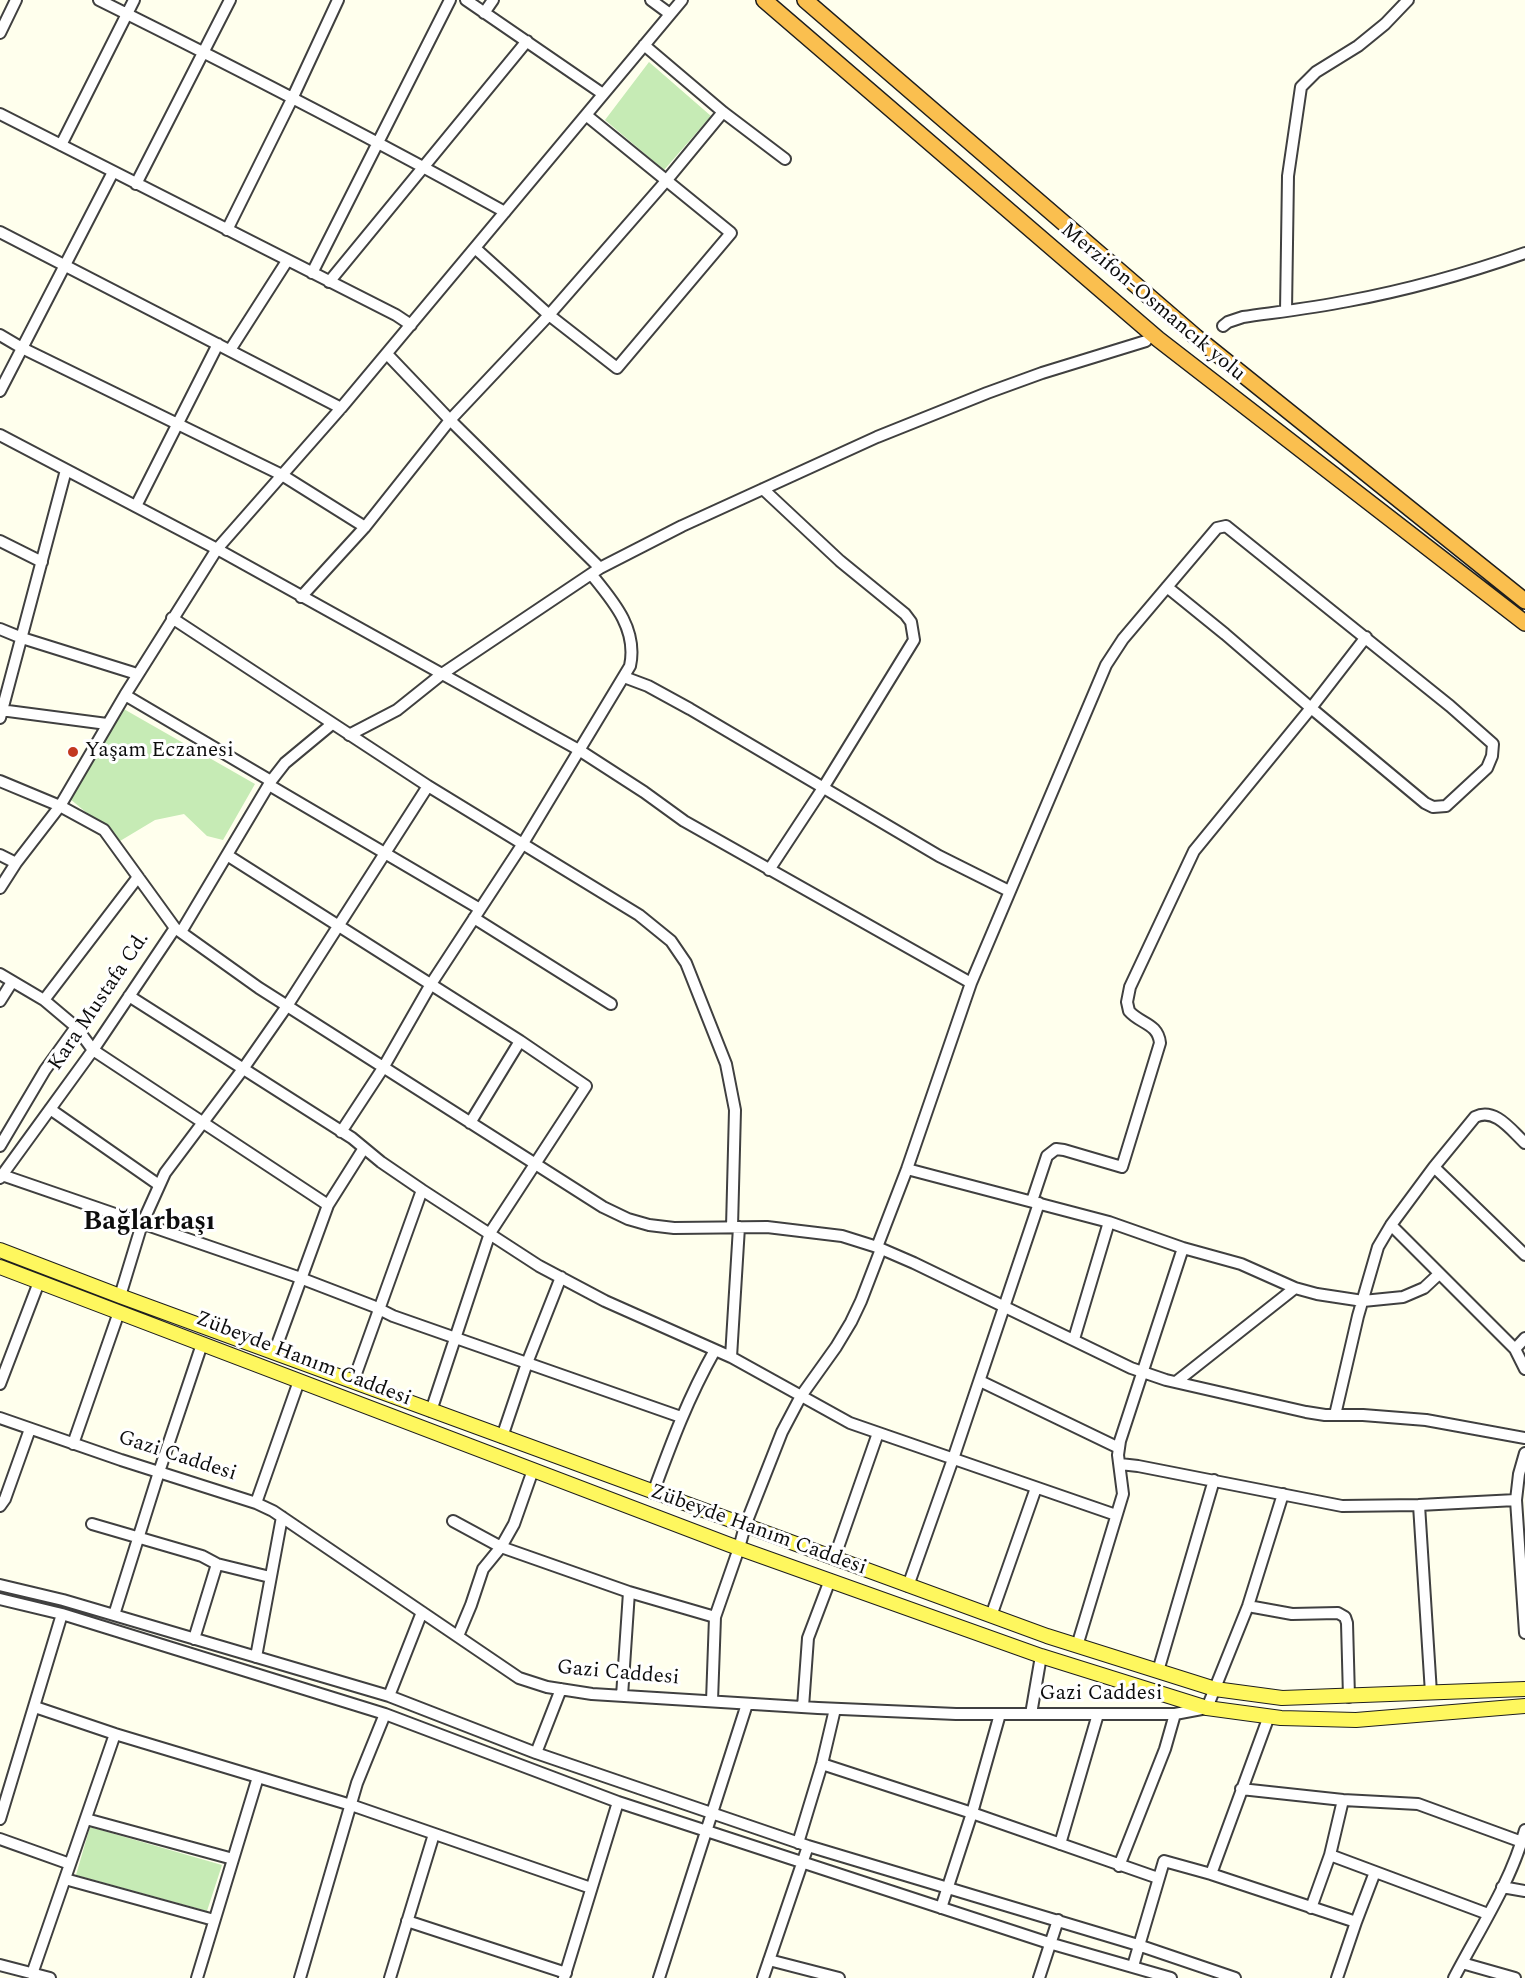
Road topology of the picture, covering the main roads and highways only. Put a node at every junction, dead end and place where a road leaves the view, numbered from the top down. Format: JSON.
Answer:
{"nodes":[{"id":1,"x":764,"y":0,"type":"edge"},
{"id":2,"x":805,"y":0,"type":"edge"},
{"id":3,"x":1525,"y":601,"type":"edge"},
{"id":4,"x":1525,"y":623,"type":"edge"},
{"id":5,"x":0,"y":1250,"type":"edge"},
{"id":6,"x":0,"y":1267,"type":"edge"},
{"id":7,"x":1525,"y":1689,"type":"edge"},
{"id":8,"x":1525,"y":1706,"type":"edge"}],
"edges":[{"from":1,"to":4,"type":"highway","name":"Merzifon-Osmancık yolu"},
{"from":2,"to":3,"type":"highway","name":"Merzifon-Osmancık yolu"},
{"from":5,"to":7,"type":"main road"},
{"from":6,"to":8,"type":"main road","name":"Zübeyde Hanım Caddesi"}]}
